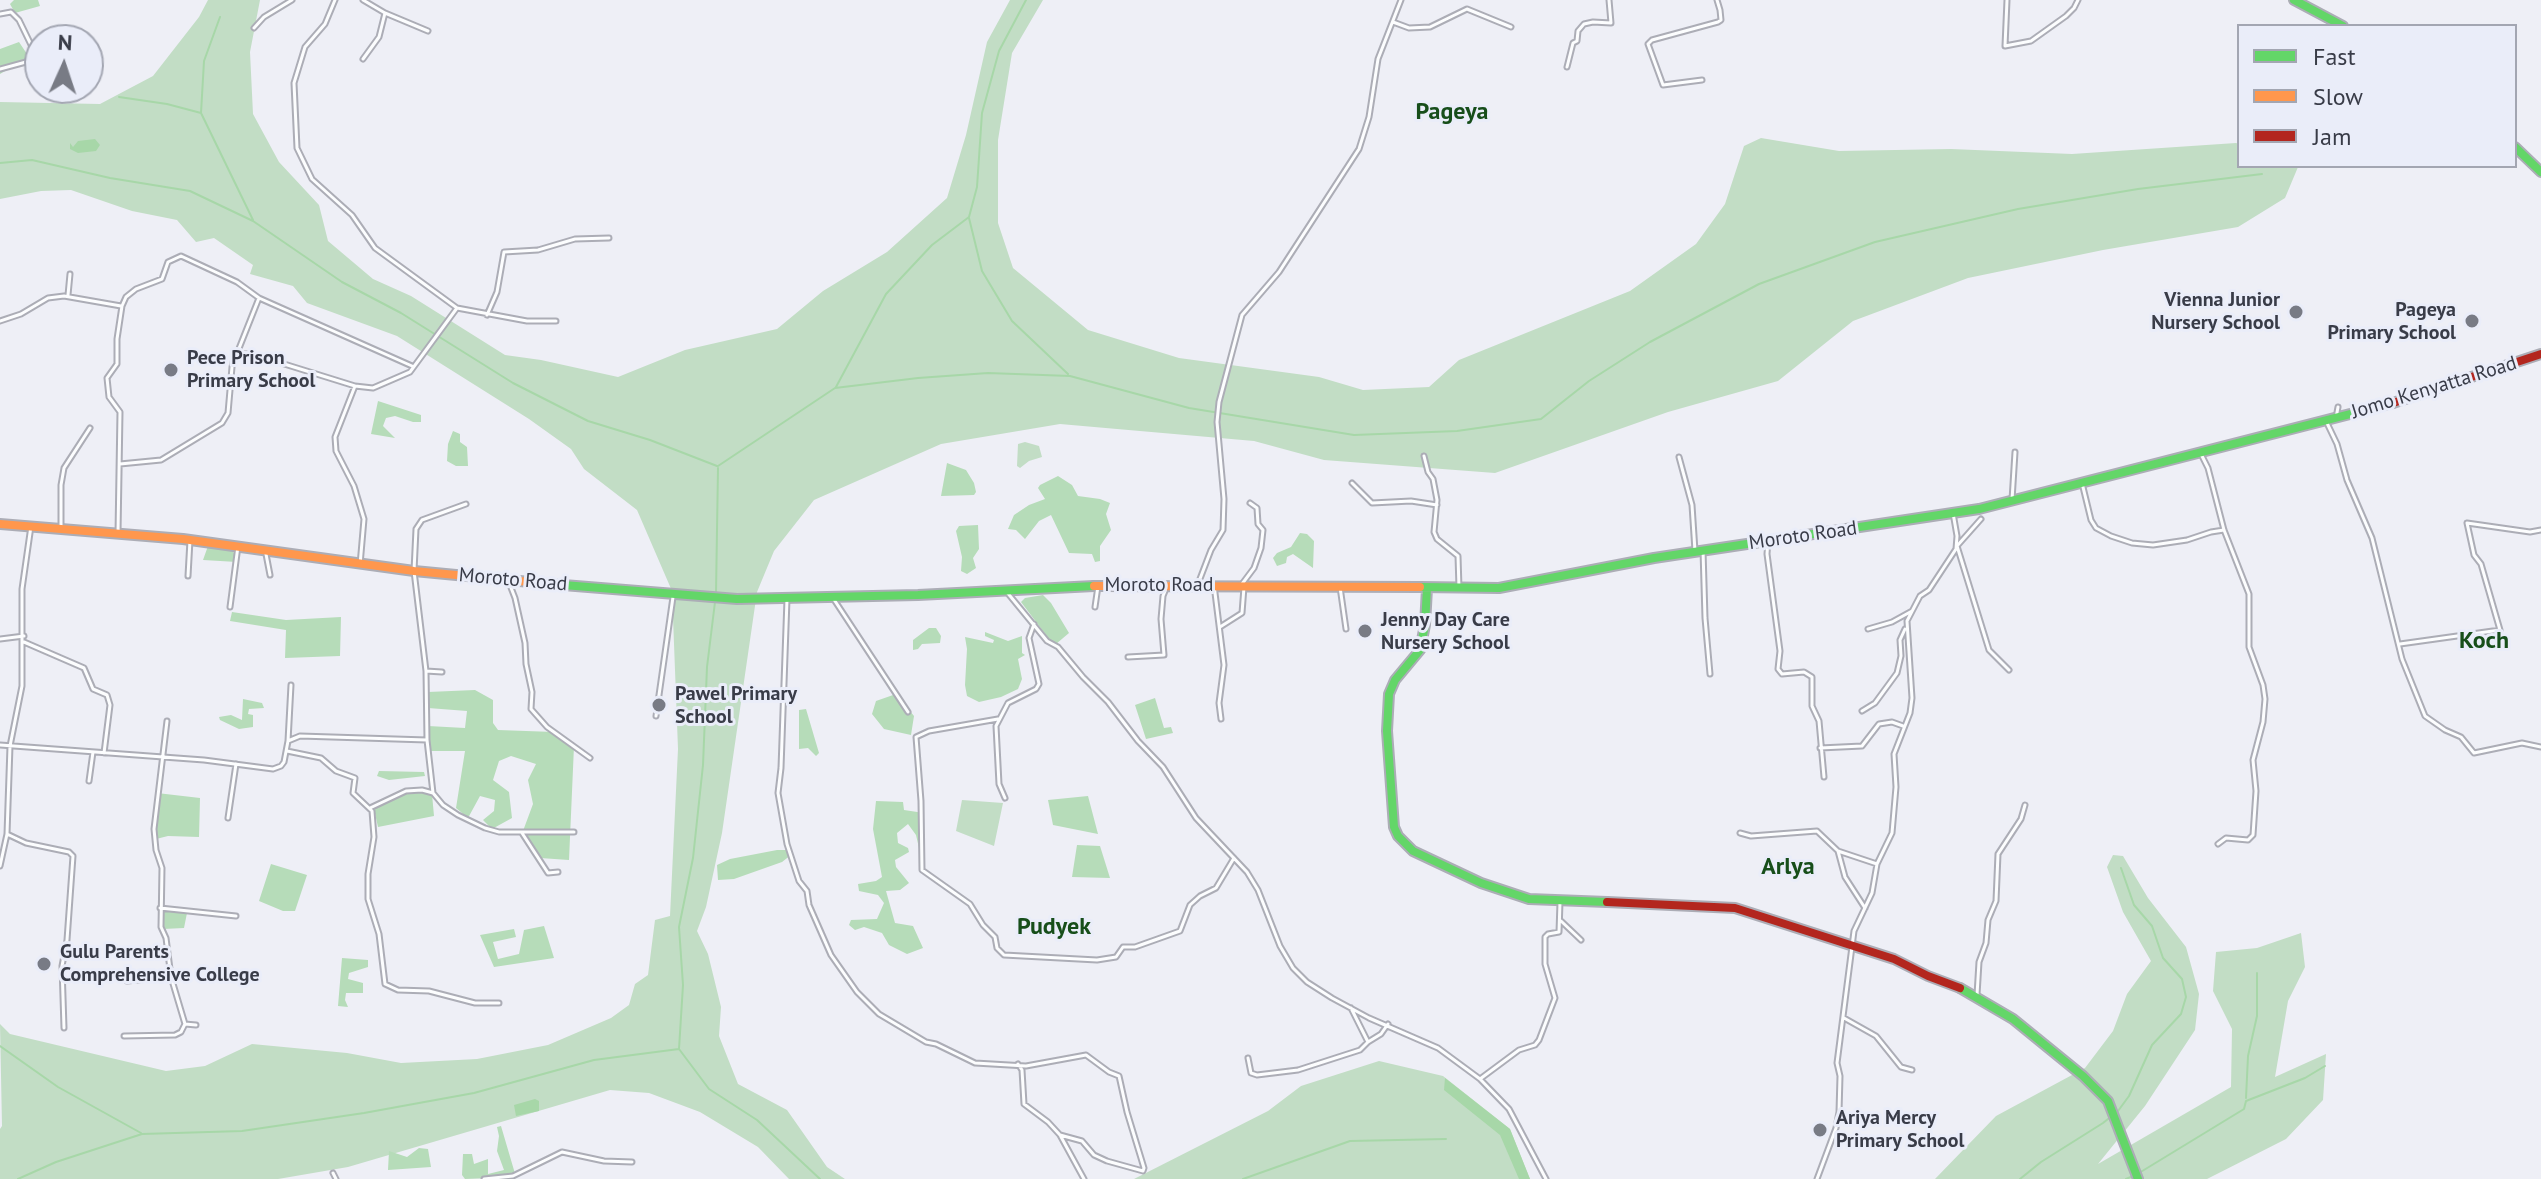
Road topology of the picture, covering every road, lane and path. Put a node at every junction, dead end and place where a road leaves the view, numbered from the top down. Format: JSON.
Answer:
{"nodes":[{"id":1,"x":292,"y":0,"type":"edge"},
{"id":2,"x":335,"y":0,"type":"edge"},
{"id":3,"x":363,"y":0,"type":"edge"},
{"id":4,"x":1401,"y":0,"type":"edge"},
{"id":5,"x":1609,"y":0,"type":"edge"},
{"id":6,"x":1717,"y":0,"type":"edge"},
{"id":7,"x":2007,"y":0,"type":"edge"},
{"id":8,"x":2078,"y":0,"type":"edge"},
{"id":9,"x":2294,"y":0,"type":"edge"},
{"id":10,"x":385,"y":13,"type":"junction"},
{"id":11,"x":0,"y":14,"type":"edge"},
{"id":12,"x":1393,"y":22,"type":"junction"},
{"id":13,"x":2339,"y":24,"type":"edge"},
{"id":14,"x":1511,"y":27,"type":"dead end"},
{"id":15,"x":254,"y":28,"type":"dead end"},
{"id":16,"x":428,"y":31,"type":"dead end"},
{"id":17,"x":363,"y":59,"type":"dead end"},
{"id":18,"x":1567,"y":67,"type":"dead end"},
{"id":19,"x":0,"y":69,"type":"edge"},
{"id":20,"x":1702,"y":80,"type":"dead end"},
{"id":21,"x":2517,"y":149,"type":"edge"},
{"id":22,"x":2541,"y":172,"type":"edge"},
{"id":23,"x":609,"y":238,"type":"dead end"},
{"id":24,"x":70,"y":274,"type":"dead end"},
{"id":25,"x":68,"y":295,"type":"junction"},
{"id":26,"x":259,"y":298,"type":"junction"},
{"id":27,"x":122,"y":306,"type":"junction"},
{"id":28,"x":457,"y":308,"type":"junction"},
{"id":29,"x":487,"y":315,"type":"junction"},
{"id":30,"x":0,"y":321,"type":"edge"},
{"id":31,"x":556,"y":321,"type":"dead end"},
{"id":32,"x":2541,"y":354,"type":"edge"},
{"id":33,"x":236,"y":356,"type":"junction"},
{"id":34,"x":414,"y":367,"type":"junction"},
{"id":35,"x":355,"y":386,"type":"junction"},
{"id":36,"x":2338,"y":407,"type":"dead end"},
{"id":37,"x":2336,"y":418,"type":"junction"},
{"id":38,"x":2326,"y":421,"type":"junction"},
{"id":39,"x":2306,"y":427,"type":"joint"},
{"id":40,"x":90,"y":428,"type":"dead end"},
{"id":41,"x":2015,"y":452,"type":"dead end"},
{"id":42,"x":2201,"y":454,"type":"junction"},
{"id":43,"x":1424,"y":456,"type":"dead end"},
{"id":44,"x":1679,"y":457,"type":"dead end"},
{"id":45,"x":119,"y":464,"type":"junction"},
{"id":46,"x":1352,"y":483,"type":"dead end"},
{"id":47,"x":2082,"y":483,"type":"junction"},
{"id":48,"x":2012,"y":500,"type":"junction"},
{"id":49,"x":1250,"y":503,"type":"dead end"},
{"id":50,"x":466,"y":504,"type":"dead end"},
{"id":51,"x":1437,"y":505,"type":"junction"},
{"id":52,"x":1953,"y":513,"type":"junction"},
{"id":53,"x":1981,"y":519,"type":"dead end"},
{"id":54,"x":0,"y":524,"type":"edge"},
{"id":55,"x":31,"y":526,"type":"junction"},
{"id":56,"x":61,"y":529,"type":"junction"},
{"id":57,"x":2224,"y":530,"type":"junction"},
{"id":58,"x":2541,"y":530,"type":"edge"},
{"id":59,"x":118,"y":533,"type":"junction"},
{"id":60,"x":190,"y":540,"type":"junction"},
{"id":61,"x":1768,"y":540,"type":"junction"},
{"id":62,"x":238,"y":546,"type":"junction"},
{"id":63,"x":1957,"y":546,"type":"junction"},
{"id":64,"x":265,"y":549,"type":"junction"},
{"id":65,"x":1699,"y":551,"type":"junction"},
{"id":66,"x":360,"y":565,"type":"junction"},
{"id":67,"x":414,"y":571,"type":"junction"},
{"id":68,"x":270,"y":575,"type":"dead end"},
{"id":69,"x":188,"y":576,"type":"dead end"},
{"id":70,"x":508,"y":580,"type":"junction"},
{"id":71,"x":1168,"y":584,"type":"junction"},
{"id":72,"x":1198,"y":584,"type":"junction"},
{"id":73,"x":1214,"y":585,"type":"junction"},
{"id":74,"x":1243,"y":585,"type":"junction"},
{"id":75,"x":1098,"y":586,"type":"junction"},
{"id":76,"x":1340,"y":587,"type":"junction"},
{"id":77,"x":1427,"y":588,"type":"junction"},
{"id":78,"x":1459,"y":588,"type":"junction"},
{"id":79,"x":1006,"y":591,"type":"junction"},
{"id":80,"x":673,"y":596,"type":"junction"},
{"id":81,"x":833,"y":598,"type":"junction"},
{"id":82,"x":787,"y":599,"type":"junction"},
{"id":83,"x":230,"y":607,"type":"dead end"},
{"id":84,"x":1095,"y":607,"type":"dead end"},
{"id":85,"x":1912,"y":611,"type":"junction"},
{"id":86,"x":1034,"y":624,"type":"junction"},
{"id":87,"x":1906,"y":626,"type":"junction"},
{"id":88,"x":1220,"y":627,"type":"junction"},
{"id":89,"x":1346,"y":629,"type":"dead end"},
{"id":90,"x":1868,"y":629,"type":"dead end"},
{"id":91,"x":24,"y":636,"type":"junction"},
{"id":92,"x":0,"y":639,"type":"edge"},
{"id":93,"x":23,"y":642,"type":"junction"},
{"id":94,"x":2399,"y":644,"type":"junction"},
{"id":95,"x":1128,"y":657,"type":"dead end"},
{"id":96,"x":2009,"y":670,"type":"dead end"},
{"id":97,"x":426,"y":671,"type":"junction"},
{"id":98,"x":442,"y":672,"type":"dead end"},
{"id":99,"x":1710,"y":674,"type":"dead end"},
{"id":100,"x":291,"y":685,"type":"dead end"},
{"id":101,"x":1862,"y":711,"type":"dead end"},
{"id":102,"x":908,"y":712,"type":"dead end"},
{"id":103,"x":656,"y":716,"type":"dead end"},
{"id":104,"x":998,"y":719,"type":"junction"},
{"id":105,"x":1221,"y":719,"type":"dead end"},
{"id":106,"x":167,"y":721,"type":"dead end"},
{"id":107,"x":1903,"y":726,"type":"junction"},
{"id":108,"x":427,"y":740,"type":"junction"},
{"id":109,"x":288,"y":741,"type":"junction"},
{"id":110,"x":0,"y":745,"type":"edge"},
{"id":111,"x":10,"y":746,"type":"junction"},
{"id":112,"x":2541,"y":747,"type":"edge"},
{"id":113,"x":1820,"y":748,"type":"junction"},
{"id":114,"x":287,"y":751,"type":"junction"},
{"id":115,"x":93,"y":752,"type":"junction"},
{"id":116,"x":104,"y":753,"type":"junction"},
{"id":117,"x":162,"y":757,"type":"junction"},
{"id":118,"x":590,"y":758,"type":"dead end"},
{"id":119,"x":236,"y":764,"type":"junction"},
{"id":120,"x":1824,"y":777,"type":"dead end"},
{"id":121,"x":89,"y":781,"type":"dead end"},
{"id":122,"x":433,"y":793,"type":"junction"},
{"id":123,"x":1005,"y":798,"type":"dead end"},
{"id":124,"x":2025,"y":805,"type":"dead end"},
{"id":125,"x":370,"y":808,"type":"junction"},
{"id":126,"x":228,"y":818,"type":"dead end"},
{"id":127,"x":574,"y":832,"type":"dead end"},
{"id":128,"x":522,"y":833,"type":"junction"},
{"id":129,"x":1740,"y":833,"type":"dead end"},
{"id":130,"x":7,"y":834,"type":"junction"},
{"id":131,"x":2218,"y":844,"type":"dead end"},
{"id":132,"x":1838,"y":851,"type":"junction"},
{"id":133,"x":1234,"y":858,"type":"junction"},
{"id":134,"x":1877,"y":864,"type":"junction"},
{"id":135,"x":0,"y":866,"type":"edge"},
{"id":136,"x":558,"y":872,"type":"dead end"},
{"id":137,"x":1560,"y":900,"type":"junction"},
{"id":138,"x":160,"y":908,"type":"junction"},
{"id":139,"x":1865,"y":908,"type":"junction"},
{"id":140,"x":236,"y":916,"type":"dead end"},
{"id":141,"x":1561,"y":921,"type":"junction"},
{"id":142,"x":1581,"y":940,"type":"dead end"},
{"id":143,"x":1853,"y":946,"type":"junction"},
{"id":144,"x":171,"y":977,"type":"junction"},
{"id":145,"x":127,"y":981,"type":"dead end"},
{"id":146,"x":1977,"y":995,"type":"junction"},
{"id":147,"x":499,"y":1003,"type":"dead end"},
{"id":148,"x":1351,"y":1008,"type":"junction"},
{"id":149,"x":1844,"y":1018,"type":"junction"},
{"id":150,"x":185,"y":1024,"type":"junction"},
{"id":151,"x":1388,"y":1024,"type":"junction"},
{"id":152,"x":196,"y":1025,"type":"dead end"},
{"id":153,"x":64,"y":1028,"type":"dead end"},
{"id":154,"x":124,"y":1036,"type":"dead end"},
{"id":155,"x":1368,"y":1042,"type":"junction"},
{"id":156,"x":1248,"y":1058,"type":"dead end"},
{"id":157,"x":1018,"y":1064,"type":"junction"},
{"id":158,"x":1026,"y":1066,"type":"junction"},
{"id":159,"x":1022,"y":1070,"type":"junction"},
{"id":160,"x":1912,"y":1070,"type":"dead end"},
{"id":161,"x":1480,"y":1079,"type":"junction"},
{"id":162,"x":1060,"y":1135,"type":"junction"},
{"id":163,"x":632,"y":1162,"type":"dead end"},
{"id":164,"x":333,"y":1173,"type":"dead end"},
{"id":165,"x":336,"y":1179,"type":"edge"},
{"id":166,"x":484,"y":1179,"type":"edge"},
{"id":167,"x":1084,"y":1179,"type":"edge"},
{"id":168,"x":1546,"y":1179,"type":"edge"},
{"id":169,"x":1817,"y":1179,"type":"edge"},
{"id":170,"x":2138,"y":1179,"type":"edge"}],
"edges":[{"from":1,"to":15,"type":"street"},
{"from":2,"to":28,"type":"street"},
{"from":3,"to":10,"type":"street"},
{"from":4,"to":12,"type":"street"},
{"from":5,"to":18,"type":"street"},
{"from":6,"to":20,"type":"street"},
{"from":7,"to":8,"type":"street"},
{"from":9,"to":13,"type":"main road"},
{"from":10,"to":16,"type":"street"},
{"from":10,"to":17,"type":"street"},
{"from":11,"to":19,"type":"street"},
{"from":12,"to":14,"type":"street"},
{"from":12,"to":72,"type":"street"},
{"from":21,"to":22,"type":"main road"},
{"from":23,"to":29,"type":"street"},
{"from":24,"to":25,"type":"street"},
{"from":25,"to":27,"type":"street"},
{"from":25,"to":30,"type":"street"},
{"from":26,"to":27,"type":"street"},
{"from":26,"to":33,"type":"street"},
{"from":26,"to":34,"type":"street"},
{"from":27,"to":45,"type":"street"},
{"from":28,"to":29,"type":"street"},
{"from":28,"to":34,"type":"street"},
{"from":29,"to":31,"type":"street"},
{"from":32,"to":37,"type":"main road","name":"Jomo Kenyatta Road"},
{"from":33,"to":35,"type":"street"},
{"from":33,"to":45,"type":"street"},
{"from":34,"to":35,"type":"street"},
{"from":35,"to":66,"type":"street"},
{"from":36,"to":37,"type":"street"},
{"from":37,"to":38,"type":"main road","name":"Jomo Kenyatta Road"},
{"from":38,"to":39,"type":"main road","name":"Jomo Kenyatta Road"},
{"from":38,"to":94,"type":"street"},
{"from":39,"to":42,"type":"main road","name":"Moroto Road"},
{"from":40,"to":56,"type":"street"},
{"from":41,"to":48,"type":"street"},
{"from":42,"to":47,"type":"main road","name":"Moroto Road"},
{"from":42,"to":57,"type":"street"},
{"from":43,"to":51,"type":"street"},
{"from":44,"to":65,"type":"street"},
{"from":45,"to":59,"type":"street"},
{"from":46,"to":51,"type":"street"},
{"from":47,"to":48,"type":"main road","name":"Moroto Road"},
{"from":47,"to":57,"type":"street"},
{"from":48,"to":52,"type":"main road","name":"Moroto Road"},
{"from":49,"to":74,"type":"street"},
{"from":50,"to":67,"type":"street"},
{"from":51,"to":78,"type":"street"},
{"from":52,"to":61,"type":"main road","name":"Moroto Road"},
{"from":52,"to":63,"type":"street"},
{"from":53,"to":63,"type":"street"},
{"from":54,"to":55,"type":"main road","name":"Moroto Road"},
{"from":55,"to":56,"type":"main road","name":"Moroto Road"},
{"from":55,"to":91,"type":"street"},
{"from":56,"to":59,"type":"main road","name":"Moroto Road"},
{"from":57,"to":131,"type":"street"},
{"from":58,"to":94,"type":"street"},
{"from":59,"to":60,"type":"main road","name":"Moroto Road"},
{"from":60,"to":62,"type":"main road","name":"Moroto Road"},
{"from":60,"to":69,"type":"street"},
{"from":61,"to":65,"type":"main road","name":"Moroto Road"},
{"from":61,"to":113,"type":"street"},
{"from":62,"to":64,"type":"main road","name":"Moroto Road"},
{"from":62,"to":83,"type":"street"},
{"from":63,"to":85,"type":"street"},
{"from":63,"to":96,"type":"street"},
{"from":64,"to":66,"type":"main road","name":"Moroto Road"},
{"from":64,"to":68,"type":"street"},
{"from":65,"to":78,"type":"main road","name":"Moroto Road"},
{"from":65,"to":99,"type":"street"},
{"from":66,"to":67,"type":"main road","name":"Moroto Road"},
{"from":67,"to":70,"type":"main road","name":"Moroto Road"},
{"from":67,"to":97,"type":"street"},
{"from":70,"to":80,"type":"main road","name":"Moroto Road"},
{"from":70,"to":118,"type":"street"},
{"from":71,"to":72,"type":"main road","name":"Moroto Road"},
{"from":71,"to":75,"type":"main road","name":"Moroto Road"},
{"from":71,"to":95,"type":"street"},
{"from":72,"to":73,"type":"main road","name":"Moroto Road"},
{"from":73,"to":74,"type":"main road","name":"Moroto Road"},
{"from":73,"to":88,"type":"street"},
{"from":74,"to":76,"type":"main road","name":"Moroto Road"},
{"from":74,"to":88,"type":"street"},
{"from":75,"to":79,"type":"main road","name":"Moroto Road"},
{"from":75,"to":84,"type":"street"},
{"from":76,"to":77,"type":"main road","name":"Moroto Road"},
{"from":76,"to":89,"type":"street"},
{"from":77,"to":78,"type":"main road","name":"Moroto Road"},
{"from":77,"to":137,"type":"main road"},
{"from":79,"to":81,"type":"main road","name":"Moroto Road"},
{"from":79,"to":86,"type":"street"},
{"from":80,"to":82,"type":"main road","name":"Moroto Road"},
{"from":80,"to":103,"type":"street"},
{"from":81,"to":82,"type":"main road","name":"Moroto Road"},
{"from":81,"to":102,"type":"street"},
{"from":82,"to":157,"type":"street"},
{"from":85,"to":87,"type":"street"},
{"from":85,"to":90,"type":"street"},
{"from":86,"to":104,"type":"street"},
{"from":86,"to":133,"type":"street"},
{"from":87,"to":101,"type":"street"},
{"from":87,"to":107,"type":"street"},
{"from":88,"to":105,"type":"street"},
{"from":91,"to":92,"type":"street"},
{"from":91,"to":93,"type":"street"},
{"from":93,"to":111,"type":"street"},
{"from":93,"to":116,"type":"street"},
{"from":94,"to":112,"type":"street"},
{"from":97,"to":98,"type":"street"},
{"from":97,"to":108,"type":"street"},
{"from":100,"to":109,"type":"street"},
{"from":104,"to":123,"type":"street"},
{"from":104,"to":133,"type":"street"},
{"from":106,"to":117,"type":"street"},
{"from":107,"to":113,"type":"street"},
{"from":107,"to":134,"type":"street"},
{"from":108,"to":109,"type":"street"},
{"from":108,"to":122,"type":"street"},
{"from":109,"to":114,"type":"street"},
{"from":110,"to":111,"type":"street"},
{"from":111,"to":115,"type":"street"},
{"from":111,"to":130,"type":"street"},
{"from":113,"to":120,"type":"street"},
{"from":114,"to":119,"type":"street"},
{"from":114,"to":125,"type":"street"},
{"from":115,"to":116,"type":"street"},
{"from":115,"to":121,"type":"street"},
{"from":116,"to":117,"type":"street"},
{"from":117,"to":119,"type":"street"},
{"from":117,"to":138,"type":"street"},
{"from":119,"to":126,"type":"street"},
{"from":122,"to":125,"type":"street"},
{"from":122,"to":128,"type":"street"},
{"from":124,"to":146,"type":"street"},
{"from":125,"to":147,"type":"street"},
{"from":127,"to":128,"type":"street"},
{"from":128,"to":136,"type":"street"},
{"from":129,"to":132,"type":"street"},
{"from":130,"to":135,"type":"street"},
{"from":130,"to":153,"type":"street"},
{"from":132,"to":134,"type":"street"},
{"from":132,"to":139,"type":"street"},
{"from":133,"to":148,"type":"street"},
{"from":134,"to":139,"type":"street"},
{"from":137,"to":141,"type":"street"},
{"from":137,"to":143,"type":"main road"},
{"from":138,"to":140,"type":"street"},
{"from":138,"to":144,"type":"street"},
{"from":139,"to":143,"type":"street"},
{"from":141,"to":142,"type":"street"},
{"from":141,"to":161,"type":"street"},
{"from":143,"to":146,"type":"main road"},
{"from":143,"to":149,"type":"street"},
{"from":144,"to":145,"type":"street"},
{"from":144,"to":150,"type":"street"},
{"from":146,"to":170,"type":"main road"},
{"from":148,"to":151,"type":"street"},
{"from":148,"to":155,"type":"street"},
{"from":149,"to":160,"type":"street"},
{"from":149,"to":169,"type":"street"},
{"from":150,"to":152,"type":"street"},
{"from":150,"to":154,"type":"street"},
{"from":151,"to":155,"type":"street"},
{"from":151,"to":161,"type":"street"},
{"from":155,"to":156,"type":"street"},
{"from":157,"to":158,"type":"street"},
{"from":157,"to":159,"type":"street"},
{"from":158,"to":159,"type":"street"},
{"from":158,"to":162,"type":"street"},
{"from":159,"to":162,"type":"street"},
{"from":161,"to":168,"type":"street"},
{"from":162,"to":167,"type":"street"},
{"from":163,"to":166,"type":"street"},
{"from":164,"to":165,"type":"street"}]}
